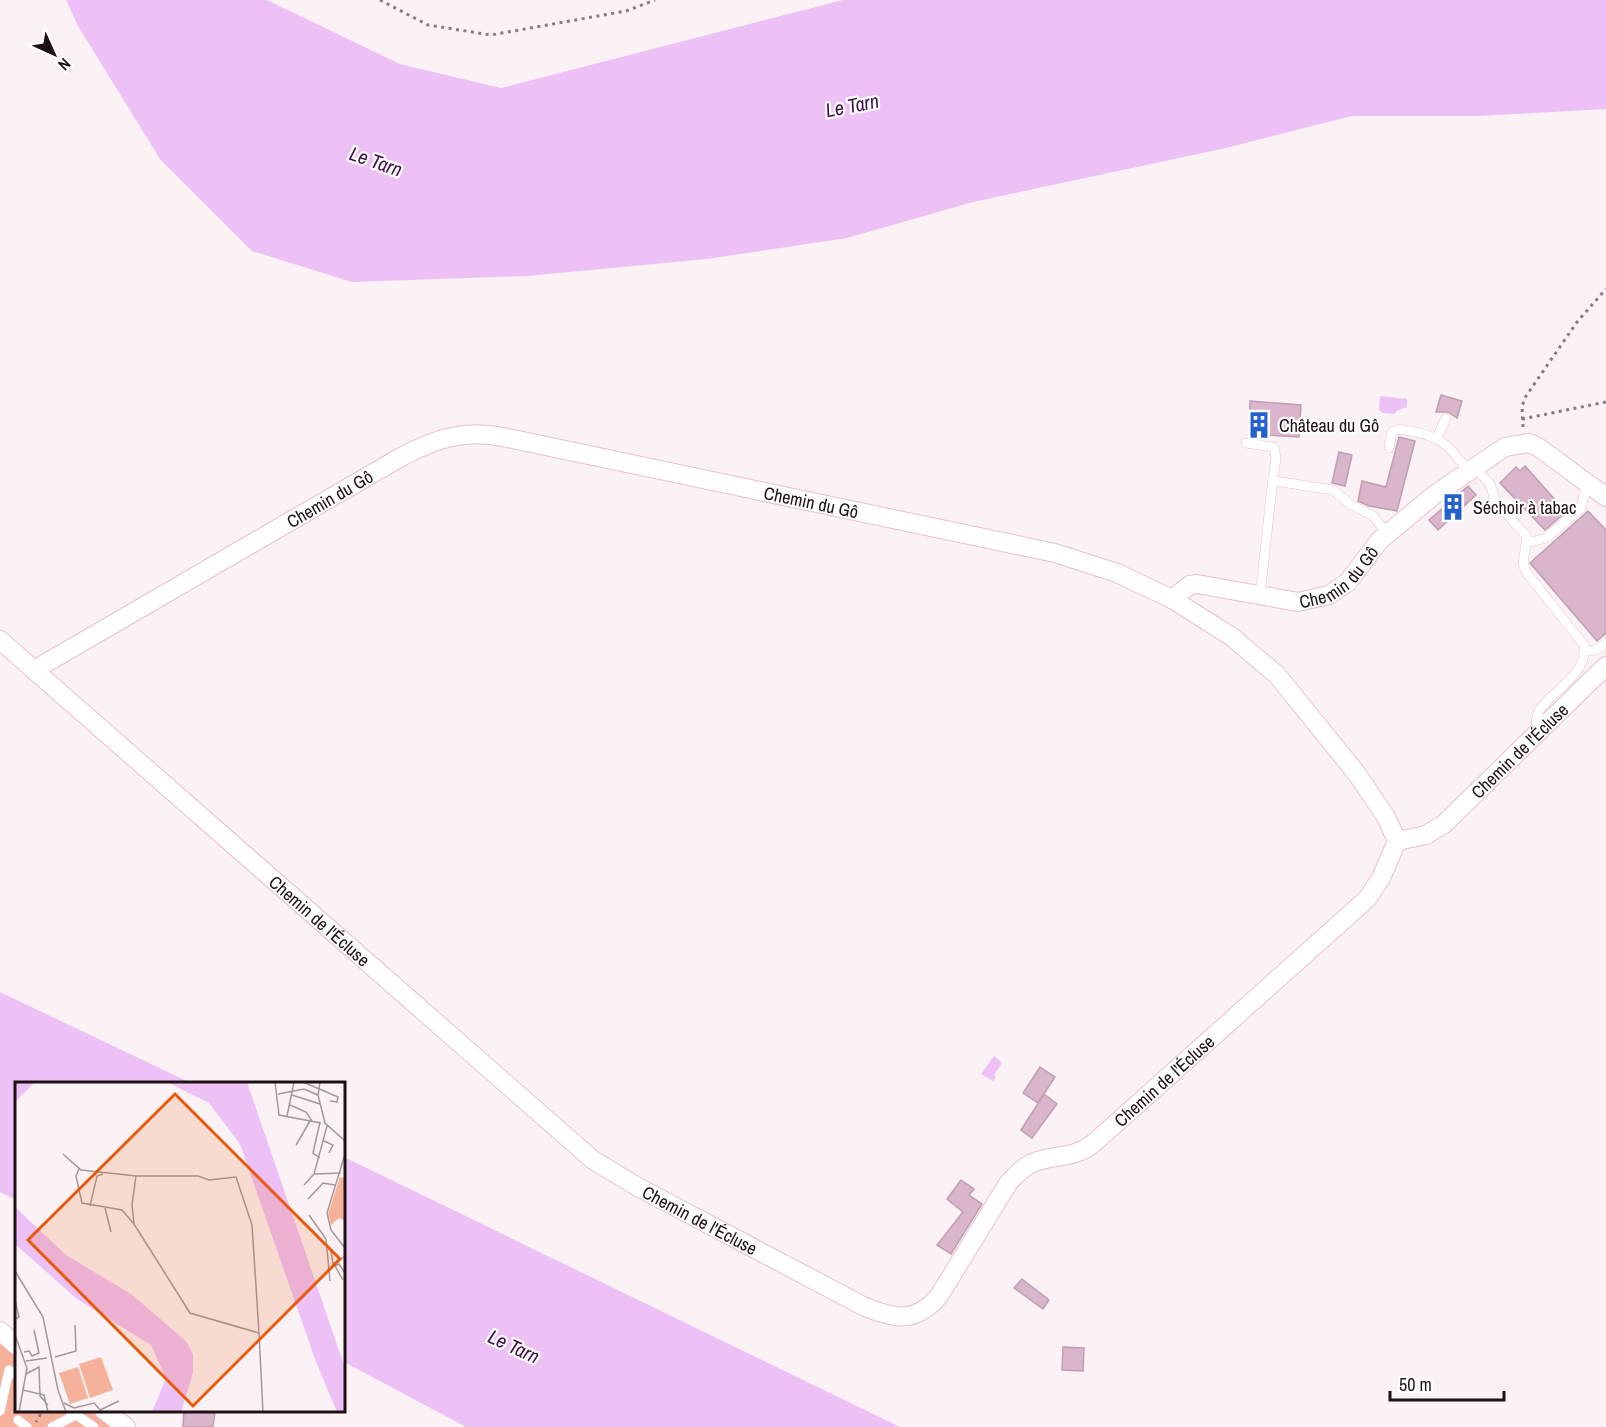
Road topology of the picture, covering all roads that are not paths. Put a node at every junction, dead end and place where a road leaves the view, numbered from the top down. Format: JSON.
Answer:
{"nodes":[{"id":1,"x":1446,"y":418,"type":"dead end"},
{"id":2,"x":1437,"y":437,"type":"junction"},
{"id":3,"x":1246,"y":443,"type":"dead end"},
{"id":4,"x":1389,"y":448,"type":"dead end"},
{"id":5,"x":1472,"y":470,"type":"junction"},
{"id":6,"x":1273,"y":478,"type":"junction"},
{"id":7,"x":1587,"y":483,"type":"junction"},
{"id":8,"x":1606,"y":497,"type":"edge"},
{"id":9,"x":1388,"y":533,"type":"junction"},
{"id":10,"x":1527,"y":543,"type":"junction"},
{"id":11,"x":1260,"y":596,"type":"junction"},
{"id":12,"x":1172,"y":599,"type":"junction"},
{"id":13,"x":0,"y":640,"type":"edge"},
{"id":14,"x":1606,"y":643,"type":"edge"},
{"id":15,"x":1584,"y":651,"type":"junction"},
{"id":16,"x":1606,"y":666,"type":"edge"},
{"id":17,"x":34,"y":670,"type":"junction"},
{"id":18,"x":1535,"y":736,"type":"junction"},
{"id":19,"x":1397,"y":841,"type":"junction"},
{"id":20,"x":0,"y":1331,"type":"edge"},
{"id":21,"x":15,"y":1344,"type":"edge"},
{"id":22,"x":15,"y":1374,"type":"edge"},
{"id":23,"x":0,"y":1411,"type":"edge"},
{"id":24,"x":107,"y":1412,"type":"edge"},
{"id":25,"x":72,"y":1413,"type":"edge"},
{"id":26,"x":18,"y":1420,"type":"dead end"},
{"id":27,"x":27,"y":1427,"type":"edge"},
{"id":28,"x":52,"y":1427,"type":"edge"},
{"id":29,"x":94,"y":1427,"type":"edge"},
{"id":30,"x":126,"y":1427,"type":"edge"}],
"edges":[{"from":1,"to":2,"type":"lane"},
{"from":2,"to":4,"type":"lane"},
{"from":2,"to":5,"type":"lane"},
{"from":3,"to":6,"type":"lane"},
{"from":5,"to":7,"type":"street","name":"Chemin du Gô"},
{"from":5,"to":9,"type":"street","name":"Chemin du Gô"},
{"from":5,"to":10,"type":"lane"},
{"from":6,"to":9,"type":"lane"},
{"from":6,"to":11,"type":"lane"},
{"from":7,"to":8,"type":"street"},
{"from":7,"to":10,"type":"lane"},
{"from":9,"to":11,"type":"street","name":"Chemin du Gô"},
{"from":10,"to":15,"type":"lane"},
{"from":11,"to":12,"type":"street","name":"Chemin du Gô"},
{"from":12,"to":17,"type":"street","name":"Chemin du Gô"},
{"from":12,"to":19,"type":"street"},
{"from":13,"to":17,"type":"street"},
{"from":14,"to":15,"type":"lane"},
{"from":15,"to":18,"type":"lane"},
{"from":16,"to":18,"type":"street","name":"Chemin de l'Écluse"},
{"from":17,"to":19,"type":"street","name":"Chemin de l'Écluse"},
{"from":18,"to":19,"type":"street","name":"Chemin de l'Écluse"},
{"from":20,"to":21,"type":"street"},
{"from":22,"to":23,"type":"lane"},
{"from":24,"to":30,"type":"street"},
{"from":25,"to":28,"type":"lane"},
{"from":25,"to":29,"type":"lane"},
{"from":26,"to":27,"type":"lane"}]}
